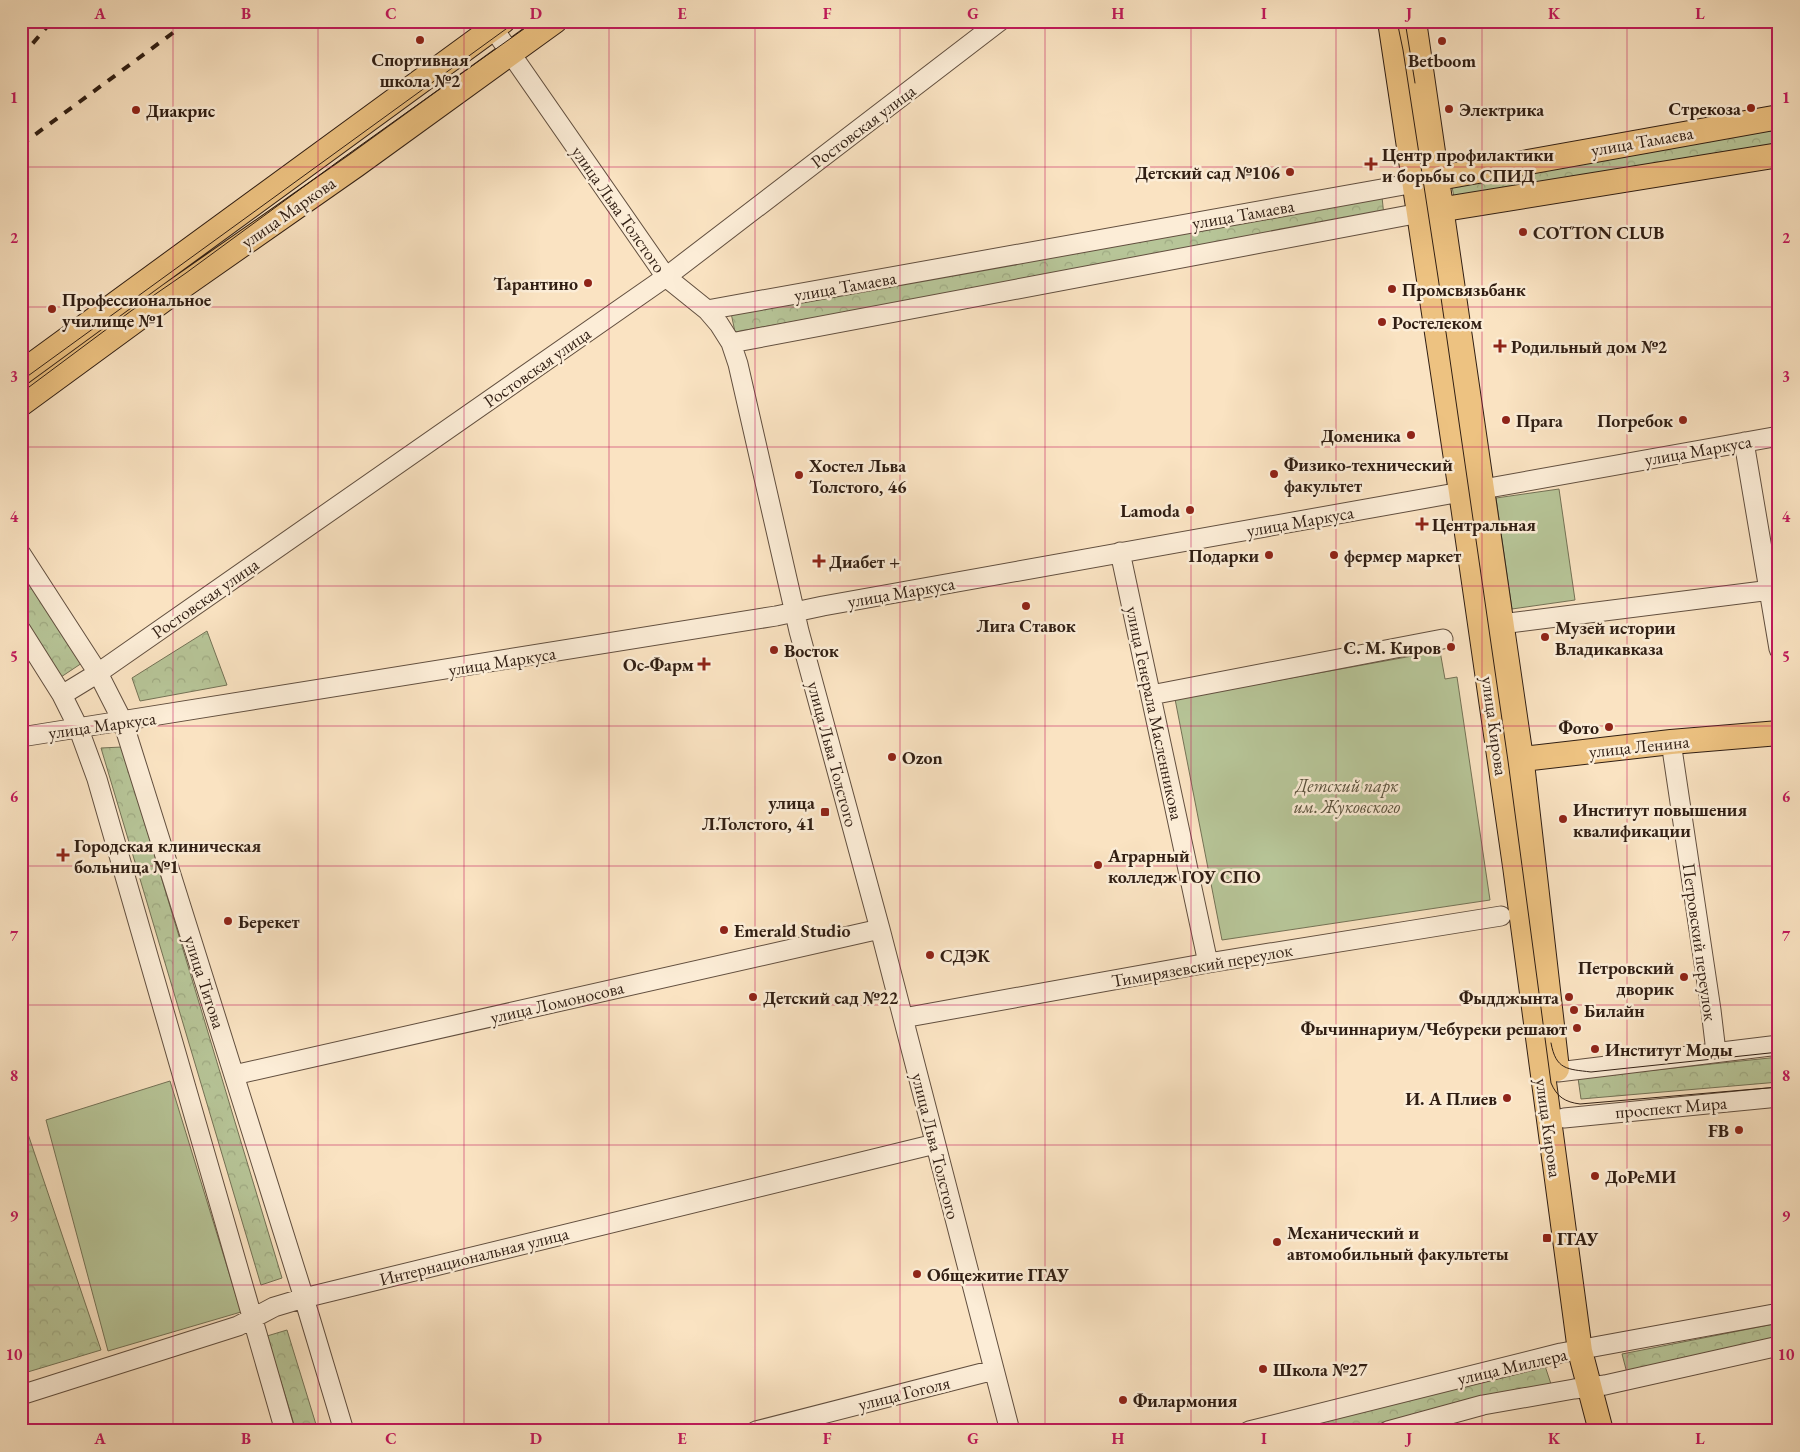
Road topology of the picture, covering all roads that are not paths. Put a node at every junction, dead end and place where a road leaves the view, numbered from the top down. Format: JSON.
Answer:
{"nodes":[{"id":1,"x":555,"y":21,"type":"edge"},
{"id":2,"x":1000,"y":21,"type":"edge"},
{"id":3,"x":1390,"y":21,"type":"edge"},
{"id":4,"x":1414,"y":21,"type":"edge"},
{"id":5,"x":498,"y":25,"type":"edge"},
{"id":6,"x":511,"y":53,"type":"junction"},
{"id":7,"x":1779,"y":117,"type":"edge"},
{"id":8,"x":1779,"y":155,"type":"edge"},
{"id":9,"x":1426,"y":180,"type":"junction"},
{"id":10,"x":1431,"y":211,"type":"junction"},
{"id":11,"x":666,"y":277,"type":"junction"},
{"id":12,"x":708,"y":310,"type":"junction"},
{"id":13,"x":731,"y":343,"type":"junction"},
{"id":14,"x":21,"y":373,"type":"edge"},
{"id":15,"x":21,"y":404,"type":"edge"},
{"id":16,"x":1779,"y":436,"type":"edge"},
{"id":17,"x":1744,"y":442,"type":"junction"},
{"id":18,"x":1472,"y":491,"type":"junction"},
{"id":19,"x":1120,"y":552,"type":"junction"},
{"id":20,"x":21,"y":554,"type":"edge"},
{"id":21,"x":1774,"y":590,"type":"edge"},
{"id":22,"x":795,"y":613,"type":"junction"},
{"id":23,"x":1501,"y":624,"type":"junction"},
{"id":24,"x":21,"y":630,"type":"edge"},
{"id":25,"x":1443,"y":639,"type":"dead end"},
{"id":26,"x":1779,"y":649,"type":"edge"},
{"id":27,"x":98,"y":672,"type":"junction"},
{"id":28,"x":62,"y":695,"type":"junction"},
{"id":29,"x":1151,"y":695,"type":"junction"},
{"id":30,"x":123,"y":722,"type":"junction"},
{"id":31,"x":78,"y":727,"type":"junction"},
{"id":32,"x":1779,"y":733,"type":"edge"},
{"id":33,"x":21,"y":737,"type":"edge"},
{"id":34,"x":1670,"y":742,"type":"junction"},
{"id":35,"x":1510,"y":760,"type":"junction"},
{"id":36,"x":1501,"y":916,"type":"dead end"},
{"id":37,"x":880,"y":929,"type":"junction"},
{"id":38,"x":1208,"y":962,"type":"junction"},
{"id":39,"x":903,"y":1018,"type":"junction"},
{"id":40,"x":1779,"y":1045,"type":"edge"},
{"id":41,"x":1716,"y":1052,"type":"junction"},
{"id":42,"x":1558,"y":1072,"type":"junction"},
{"id":43,"x":234,"y":1075,"type":"junction"},
{"id":44,"x":1779,"y":1097,"type":"edge"},
{"id":45,"x":1564,"y":1118,"type":"junction"},
{"id":46,"x":935,"y":1144,"type":"junction"},
{"id":47,"x":304,"y":1298,"type":"junction"},
{"id":48,"x":1779,"y":1314,"type":"edge"},
{"id":49,"x":253,"y":1318,"type":"junction"},
{"id":50,"x":1779,"y":1346,"type":"edge"},
{"id":51,"x":1588,"y":1349,"type":"junction"},
{"id":52,"x":994,"y":1370,"type":"junction"},
{"id":53,"x":1597,"y":1386,"type":"junction"},
{"id":54,"x":21,"y":1395,"type":"edge"},
{"id":55,"x":285,"y":1431,"type":"edge"},
{"id":56,"x":344,"y":1431,"type":"edge"},
{"id":57,"x":756,"y":1431,"type":"edge"},
{"id":58,"x":1010,"y":1431,"type":"edge"},
{"id":59,"x":1249,"y":1431,"type":"edge"},
{"id":60,"x":1388,"y":1431,"type":"edge"},
{"id":61,"x":1601,"y":1431,"type":"edge"},
{"id":62,"x":1616,"y":1431,"type":"edge"}],
"edges":[{"from":1,"to":6,"type":"main road","name":"улица Маркова"},
{"from":2,"to":11,"type":"street","name":"Ростовская улица"},
{"from":3,"to":9,"type":"main road","name":"улица Кирова"},
{"from":4,"to":9,"type":"main road","name":"улица Кирова"},
{"from":5,"to":6,"type":"street","name":"улица Льва Толстого"},
{"from":5,"to":14,"type":"main road","name":"улица Маркова"},
{"from":6,"to":11,"type":"street","name":"улица Льва Толстого"},
{"from":6,"to":15,"type":"main road","name":"улица Маркова"},
{"from":7,"to":9,"type":"main road","name":"улица Тамаева"},
{"from":8,"to":10,"type":"main road","name":"улица Тамаева"},
{"from":9,"to":10,"type":"main road","name":"улица Кирова"},
{"from":9,"to":12,"type":"street","name":"улица Тамаева"},
{"from":10,"to":13,"type":"street","name":"улица Тамаева"},
{"from":10,"to":18,"type":"main road","name":"улица Кирова"},
{"from":11,"to":12,"type":"street","name":"улица Льва Толстого"},
{"from":11,"to":27,"type":"street","name":"Ростовская улица"},
{"from":12,"to":13,"type":"street","name":"улица Льва Толстого"},
{"from":13,"to":22,"type":"street","name":"улица Льва Толстого"},
{"from":16,"to":17,"type":"street","name":"улица Маркуса"},
{"from":17,"to":18,"type":"street","name":"улица Маркуса"},
{"from":17,"to":21,"type":"street"},
{"from":18,"to":19,"type":"street","name":"улица Маркуса"},
{"from":18,"to":23,"type":"main road","name":"улица Кирова"},
{"from":18,"to":35,"type":"main road","name":"улица Кирова"},
{"from":19,"to":22,"type":"street","name":"улица Маркуса"},
{"from":19,"to":29,"type":"street","name":"улица Генерала Масленникова"},
{"from":20,"to":27,"type":"street","name":"улица Титова"},
{"from":21,"to":23,"type":"street"},
{"from":21,"to":26,"type":"street"},
{"from":22,"to":30,"type":"street","name":"улица Маркуса"},
{"from":22,"to":37,"type":"street","name":"улица Льва Толстого"},
{"from":23,"to":35,"type":"main road","name":"улица Кирова"},
{"from":24,"to":28,"type":"street"},
{"from":25,"to":29,"type":"street"},
{"from":27,"to":28,"type":"street","name":"Ростовская улица"},
{"from":27,"to":30,"type":"street","name":"улица Титова"},
{"from":28,"to":31,"type":"street"},
{"from":29,"to":38,"type":"street","name":"улица Генерала Масленникова"},
{"from":30,"to":31,"type":"street","name":"улица Маркуса"},
{"from":30,"to":43,"type":"street","name":"улица Титова"},
{"from":31,"to":33,"type":"street","name":"улица Маркуса"},
{"from":31,"to":49,"type":"street"},
{"from":32,"to":34,"type":"main road","name":"улица Ленина"},
{"from":34,"to":35,"type":"main road","name":"улица Ленина"},
{"from":34,"to":41,"type":"street","name":"Петровский переулок"},
{"from":35,"to":42,"type":"main road","name":"улица Кирова"},
{"from":35,"to":51,"type":"main road","name":"улица Кирова"},
{"from":36,"to":38,"type":"street","name":"Тимирязевский переулок"},
{"from":37,"to":39,"type":"street","name":"улица Льва Толстого"},
{"from":37,"to":43,"type":"street","name":"улица Ломоносова"},
{"from":38,"to":39,"type":"street","name":"Тимирязевский переулок"},
{"from":39,"to":46,"type":"street","name":"улица Льва Толстого"},
{"from":40,"to":41,"type":"street"},
{"from":41,"to":42,"type":"street"},
{"from":42,"to":45,"type":"main road","name":"улица Кирова"},
{"from":43,"to":47,"type":"street","name":"улица Титова"},
{"from":44,"to":45,"type":"street","name":"проспект Мира"},
{"from":45,"to":51,"type":"main road","name":"улица Кирова"},
{"from":46,"to":47,"type":"street","name":"Интернациональная улица"},
{"from":46,"to":52,"type":"street","name":"улица Льва Толстого"},
{"from":47,"to":49,"type":"street","name":"Интернациональная улица"},
{"from":47,"to":56,"type":"street","name":"улица Титова"},
{"from":48,"to":51,"type":"street","name":"улица Миллера"},
{"from":49,"to":54,"type":"street","name":"Интернациональная улица"},
{"from":49,"to":55,"type":"street"},
{"from":50,"to":53,"type":"street","name":"улица Миллера"},
{"from":51,"to":53,"type":"main road","name":"улица Кирова"},
{"from":51,"to":59,"type":"street","name":"улица Миллера"},
{"from":52,"to":57,"type":"street","name":"улица Гоголя"},
{"from":52,"to":58,"type":"street","name":"улица Льва Толстого"},
{"from":53,"to":60,"type":"street","name":"улица Миллера"},
{"from":53,"to":61,"type":"main road","name":"улица Кирова"},
{"from":53,"to":62,"type":"main road","name":"улица Кирова"}]}
